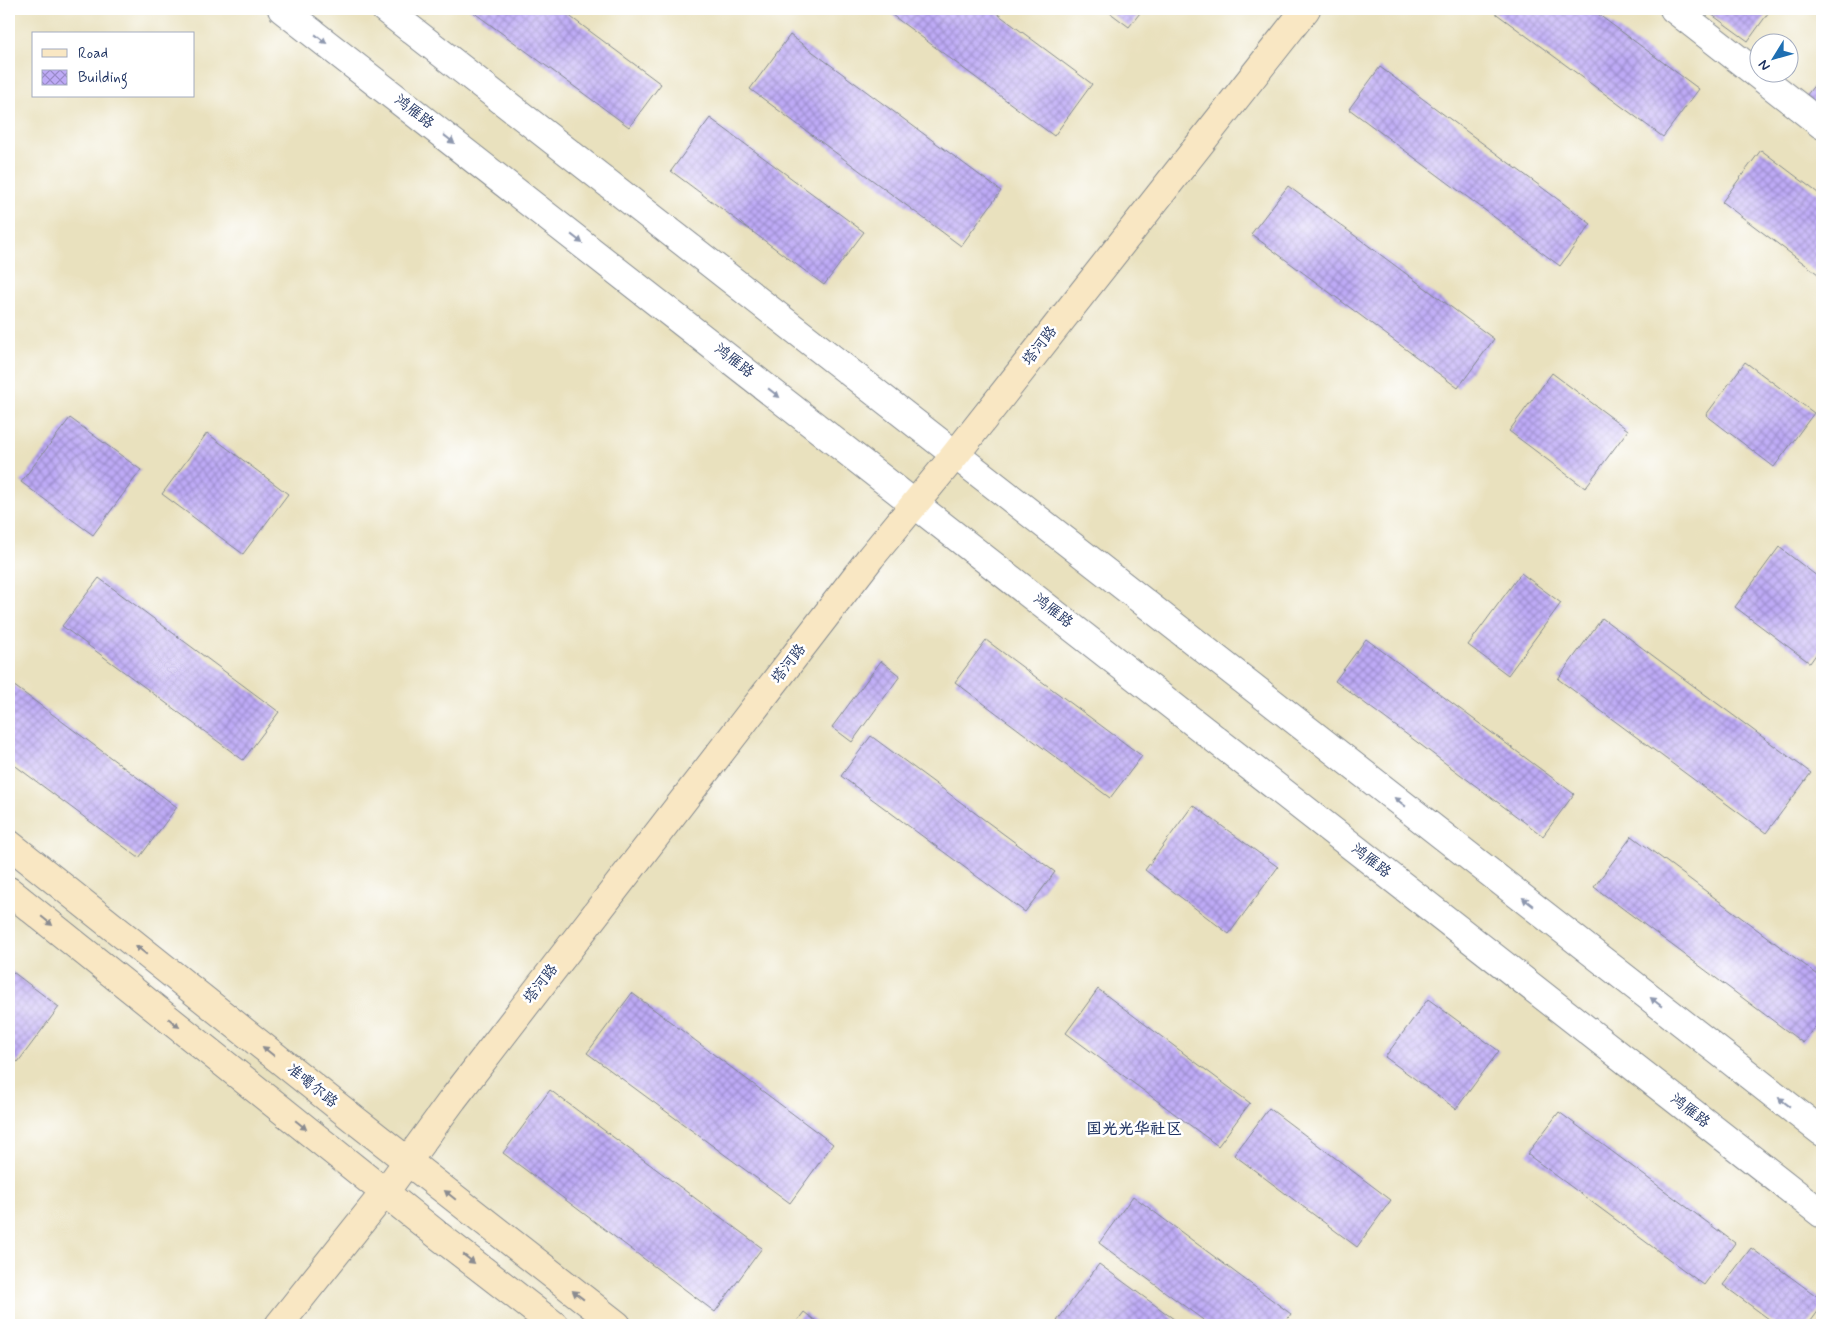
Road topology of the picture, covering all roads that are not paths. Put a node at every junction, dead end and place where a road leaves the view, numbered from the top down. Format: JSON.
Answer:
{"nodes":[{"id":1,"x":282,"y":9,"type":"edge"},
{"id":2,"x":385,"y":9,"type":"edge"},
{"id":3,"x":1306,"y":9,"type":"edge"},
{"id":4,"x":1674,"y":9,"type":"edge"},
{"id":5,"x":1822,"y":125,"type":"edge"},
{"id":6,"x":955,"y":455,"type":"junction"},
{"id":7,"x":916,"y":503,"type":"junction"},
{"id":8,"x":9,"y":844,"type":"edge"},
{"id":9,"x":9,"y":891,"type":"edge"},
{"id":10,"x":1822,"y":1132,"type":"edge"},
{"id":11,"x":407,"y":1160,"type":"junction"},
{"id":12,"x":384,"y":1192,"type":"junction"},
{"id":13,"x":1822,"y":1214,"type":"edge"},
{"id":14,"x":280,"y":1325,"type":"edge"},
{"id":15,"x":554,"y":1325,"type":"edge"},
{"id":16,"x":617,"y":1325,"type":"edge"}],
"edges":[{"from":1,"to":7,"type":"street","name":"鸿雁路","one_way":true},
{"from":2,"to":6,"type":"street"},
{"from":3,"to":6,"type":"street","name":"塔河路"},
{"from":4,"to":5,"type":"street"},
{"from":6,"to":7,"type":"street","name":"塔河路"},
{"from":10,"to":6,"type":"street","one_way":true},
{"from":7,"to":11,"type":"street","name":"塔河路"},
{"from":7,"to":13,"type":"street","name":"鸿雁路"},
{"from":11,"to":8,"type":"street","name":"准噶尔路","one_way":true},
{"from":9,"to":12,"type":"street","one_way":true},
{"from":11,"to":12,"type":"street","name":"塔河路"},
{"from":16,"to":11,"type":"street","name":"准噶尔路","one_way":true},
{"from":12,"to":14,"type":"street","name":"塔河路"},
{"from":12,"to":15,"type":"street","one_way":true}]}
